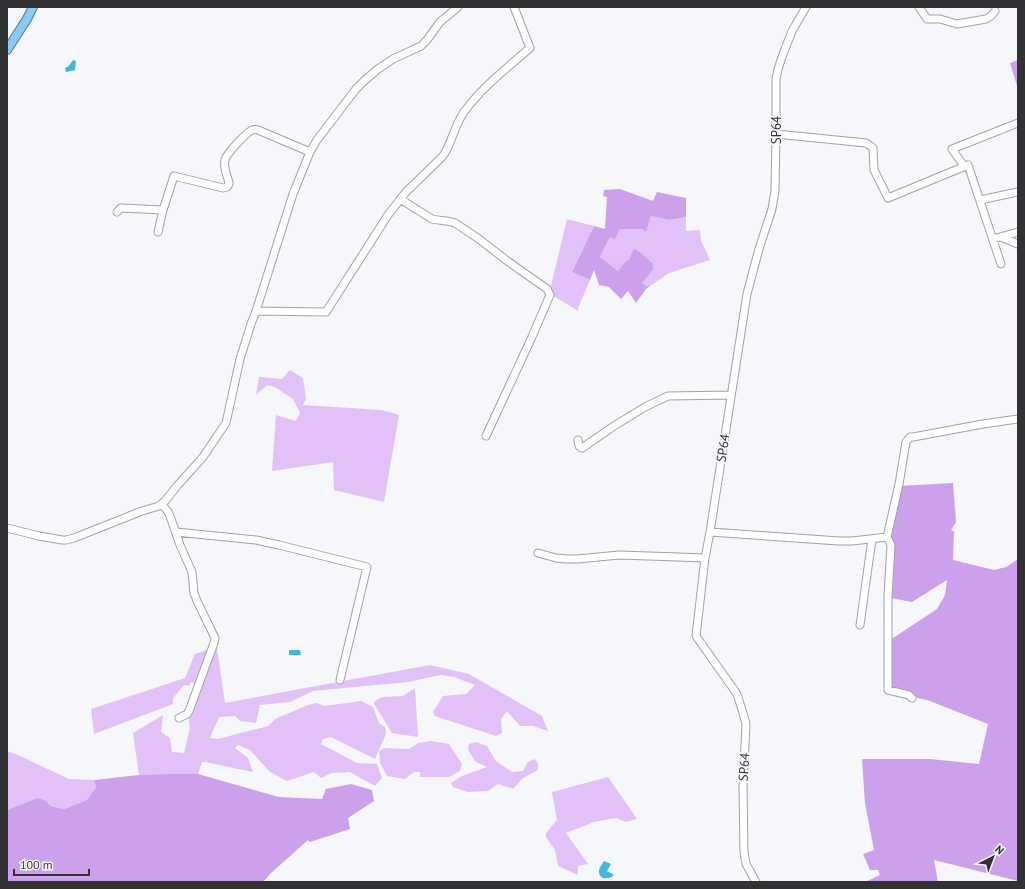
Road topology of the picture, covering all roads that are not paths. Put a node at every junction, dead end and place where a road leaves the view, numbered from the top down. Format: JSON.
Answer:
{"nodes":[{"id":1,"x":33,"y":7,"type":"edge"},
{"id":2,"x":458,"y":7,"type":"edge"},
{"id":3,"x":514,"y":7,"type":"edge"},
{"id":4,"x":806,"y":7,"type":"edge"},
{"id":5,"x":919,"y":7,"type":"edge"},
{"id":6,"x":995,"y":12,"type":"dead end"},
{"id":7,"x":7,"y":50,"type":"edge"},
{"id":8,"x":1018,"y":123,"type":"edge"},
{"id":9,"x":776,"y":134,"type":"junction"},
{"id":10,"x":310,"y":152,"type":"junction"},
{"id":11,"x":964,"y":166,"type":"junction"},
{"id":12,"x":1018,"y":192,"type":"edge"},
{"id":13,"x":400,"y":199,"type":"junction"},
{"id":14,"x":980,"y":200,"type":"junction"},
{"id":15,"x":163,"y":210,"type":"junction"},
{"id":16,"x":117,"y":212,"type":"dead end"},
{"id":17,"x":158,"y":232,"type":"dead end"},
{"id":18,"x":1018,"y":232,"type":"edge"},
{"id":19,"x":1001,"y":236,"type":"junction"},
{"id":20,"x":993,"y":239,"type":"junction"},
{"id":21,"x":1018,"y":244,"type":"edge"},
{"id":22,"x":1001,"y":264,"type":"dead end"},
{"id":23,"x":256,"y":311,"type":"junction"},
{"id":24,"x":731,"y":395,"type":"junction"},
{"id":25,"x":1018,"y":419,"type":"edge"},
{"id":26,"x":486,"y":436,"type":"dead end"},
{"id":27,"x":578,"y":440,"type":"dead end"},
{"id":28,"x":162,"y":504,"type":"junction"},
{"id":29,"x":7,"y":528,"type":"edge"},
{"id":30,"x":176,"y":532,"type":"junction"},
{"id":31,"x":710,"y":532,"type":"junction"},
{"id":32,"x":887,"y":537,"type":"junction"},
{"id":33,"x":872,"y":539,"type":"junction"},
{"id":34,"x":538,"y":553,"type":"dead end"},
{"id":35,"x":705,"y":558,"type":"junction"},
{"id":36,"x":860,"y":625,"type":"dead end"},
{"id":37,"x":340,"y":680,"type":"dead end"},
{"id":38,"x":912,"y":698,"type":"dead end"},
{"id":39,"x":179,"y":718,"type":"dead end"},
{"id":40,"x":756,"y":882,"type":"edge"}],
"edges":[{"from":1,"to":7,"type":"main road"},
{"from":2,"to":10,"type":"street"},
{"from":3,"to":13,"type":"street"},
{"from":4,"to":9,"type":"street","name":"SP64","number":"SP64"},
{"from":5,"to":6,"type":"street"},
{"from":8,"to":11,"type":"street"},
{"from":9,"to":11,"type":"street"},
{"from":9,"to":24,"type":"street","name":"SP64","number":"SP64"},
{"from":10,"to":15,"type":"street"},
{"from":10,"to":23,"type":"street"},
{"from":11,"to":14,"type":"street"},
{"from":12,"to":14,"type":"street"},
{"from":13,"to":23,"type":"street"},
{"from":13,"to":26,"type":"street"},
{"from":14,"to":20,"type":"street"},
{"from":15,"to":16,"type":"street"},
{"from":15,"to":17,"type":"street"},
{"from":18,"to":19,"type":"street"},
{"from":19,"to":20,"type":"street"},
{"from":19,"to":21,"type":"street"},
{"from":20,"to":22,"type":"street"},
{"from":23,"to":28,"type":"street"},
{"from":24,"to":27,"type":"street"},
{"from":24,"to":31,"type":"street","name":"SP64","number":"SP64"},
{"from":25,"to":32,"type":"street"},
{"from":28,"to":29,"type":"street"},
{"from":28,"to":30,"type":"street"},
{"from":30,"to":37,"type":"street"},
{"from":30,"to":39,"type":"street"},
{"from":31,"to":33,"type":"street"},
{"from":31,"to":35,"type":"street","name":"SP64","number":"SP64"},
{"from":32,"to":33,"type":"street"},
{"from":32,"to":38,"type":"street"},
{"from":33,"to":36,"type":"street"},
{"from":34,"to":35,"type":"street"},
{"from":35,"to":40,"type":"street","name":"SP64","number":"SP64"}]}
